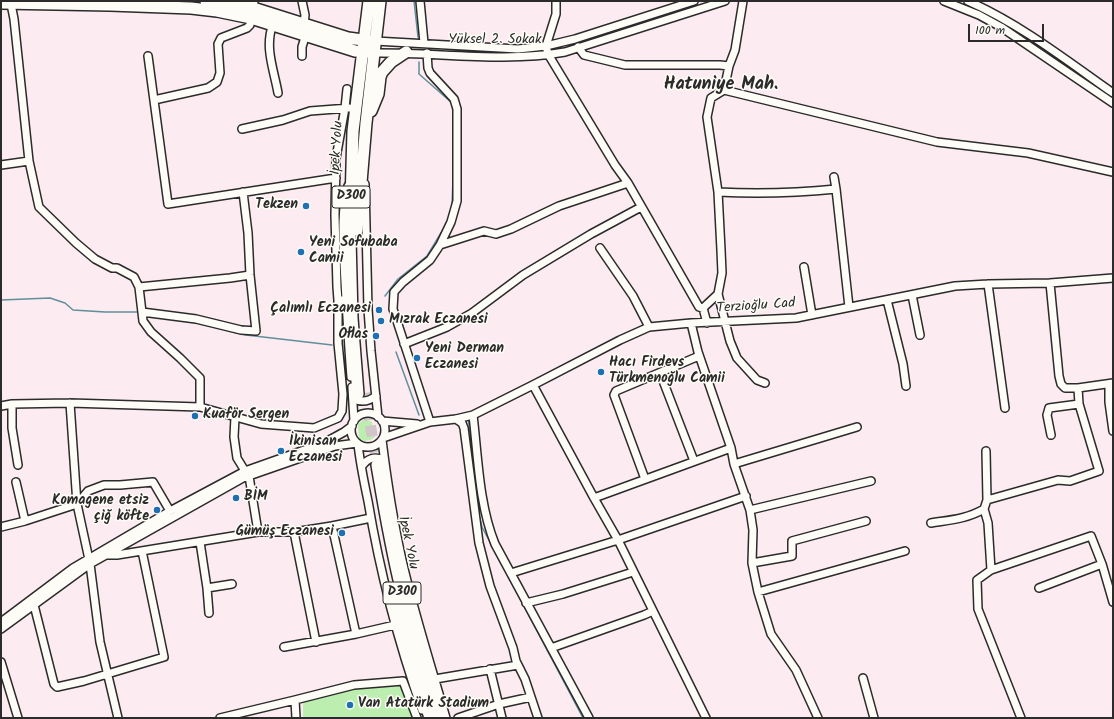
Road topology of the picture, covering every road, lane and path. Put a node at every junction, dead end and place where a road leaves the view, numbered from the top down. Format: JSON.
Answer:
{"nodes":[{"id":1,"x":206,"y":1,"type":"edge"},
{"id":2,"x":302,"y":1,"type":"edge"},
{"id":3,"x":369,"y":1,"type":"edge"},
{"id":4,"x":380,"y":1,"type":"edge"},
{"id":5,"x":420,"y":1,"type":"edge"},
{"id":6,"x":556,"y":1,"type":"edge"},
{"id":7,"x":694,"y":1,"type":"edge"},
{"id":8,"x":725,"y":1,"type":"edge"},
{"id":9,"x":743,"y":1,"type":"edge"},
{"id":10,"x":944,"y":1,"type":"edge"},
{"id":11,"x":968,"y":1,"type":"edge"},
{"id":12,"x":6,"y":3,"type":"edge"},
{"id":13,"x":253,"y":9,"type":"edge"},
{"id":14,"x":273,"y":24,"type":"junction"},
{"id":15,"x":305,"y":29,"type":"junction"},
{"id":16,"x":369,"y":41,"type":"junction"},
{"id":17,"x":424,"y":43,"type":"junction"},
{"id":18,"x":546,"y":46,"type":"junction"},
{"id":19,"x":578,"y":47,"type":"junction"},
{"id":20,"x":368,"y":52,"type":"junction"},
{"id":21,"x":406,"y":52,"type":"junction"},
{"id":22,"x":427,"y":53,"type":"junction"},
{"id":23,"x":548,"y":54,"type":"junction"},
{"id":24,"x":148,"y":56,"type":"dead end"},
{"id":25,"x":302,"y":56,"type":"dead end"},
{"id":26,"x":729,"y":66,"type":"junction"},
{"id":27,"x":347,"y":89,"type":"dead end"},
{"id":28,"x":724,"y":90,"type":"junction"},
{"id":29,"x":278,"y":93,"type":"dead end"},
{"id":30,"x":1113,"y":93,"type":"edge"},
{"id":31,"x":154,"y":100,"type":"junction"},
{"id":32,"x":1113,"y":103,"type":"edge"},
{"id":33,"x":350,"y":108,"type":"junction"},
{"id":34,"x":366,"y":123,"type":"junction"},
{"id":35,"x":242,"y":129,"type":"dead end"},
{"id":36,"x":29,"y":161,"type":"junction"},
{"id":37,"x":1,"y":165,"type":"edge"},
{"id":38,"x":1113,"y":172,"type":"edge"},
{"id":39,"x":351,"y":176,"type":"junction"},
{"id":40,"x":834,"y":177,"type":"dead end"},
{"id":41,"x":336,"y":178,"type":"junction"},
{"id":42,"x":628,"y":183,"type":"junction"},
{"id":43,"x":836,"y":189,"type":"junction"},
{"id":44,"x":243,"y":192,"type":"junction"},
{"id":45,"x":718,"y":192,"type":"junction"},
{"id":46,"x":641,"y":207,"type":"junction"},
{"id":47,"x":440,"y":245,"type":"junction"},
{"id":48,"x":600,"y":248,"type":"dead end"},
{"id":49,"x":804,"y":267,"type":"dead end"},
{"id":50,"x":250,"y":275,"type":"junction"},
{"id":51,"x":1113,"y":278,"type":"edge"},
{"id":52,"x":1050,"y":282,"type":"junction"},
{"id":53,"x":988,"y":284,"type":"junction"},
{"id":54,"x":139,"y":287,"type":"junction"},
{"id":55,"x":718,"y":294,"type":"junction"},
{"id":56,"x":912,"y":295,"type":"junction"},
{"id":57,"x":342,"y":300,"type":"junction"},
{"id":58,"x":887,"y":300,"type":"junction"},
{"id":59,"x":849,"y":307,"type":"junction"},
{"id":60,"x":703,"y":308,"type":"junction"},
{"id":61,"x":142,"y":312,"type":"junction"},
{"id":62,"x":812,"y":315,"type":"junction"},
{"id":63,"x":725,"y":322,"type":"junction"},
{"id":64,"x":691,"y":323,"type":"junction"},
{"id":65,"x":707,"y":323,"type":"junction"},
{"id":66,"x":649,"y":328,"type":"junction"},
{"id":67,"x":920,"y":334,"type":"dead end"},
{"id":68,"x":404,"y":344,"type":"junction"},
{"id":69,"x":699,"y":356,"type":"junction"},
{"id":70,"x":660,"y":373,"type":"junction"},
{"id":71,"x":766,"y":383,"type":"dead end"},
{"id":72,"x":1111,"y":383,"type":"edge"},
{"id":73,"x":533,"y":385,"type":"junction"},
{"id":74,"x":906,"y":386,"type":"dead end"},
{"id":75,"x":1078,"y":388,"type":"junction"},
{"id":76,"x":363,"y":395,"type":"junction"},
{"id":77,"x":70,"y":403,"type":"junction"},
{"id":78,"x":12,"y":404,"type":"junction"},
{"id":79,"x":1079,"y":404,"type":"junction"},
{"id":80,"x":1,"y":406,"type":"edge"},
{"id":81,"x":200,"y":407,"type":"junction"},
{"id":82,"x":1005,"y":408,"type":"dead end"},
{"id":83,"x":473,"y":415,"type":"junction"},
{"id":84,"x":235,"y":417,"type":"junction"},
{"id":85,"x":380,"y":419,"type":"junction"},
{"id":86,"x":456,"y":419,"type":"junction"},
{"id":87,"x":430,"y":422,"type":"junction"},
{"id":88,"x":353,"y":423,"type":"junction"},
{"id":89,"x":420,"y":424,"type":"junction"},
{"id":90,"x":857,"y":427,"type":"dead end"},
{"id":91,"x":1113,"y":431,"type":"edge"},
{"id":92,"x":1052,"y":435,"type":"dead end"},
{"id":93,"x":382,"y":439,"type":"junction"},
{"id":94,"x":357,"y":444,"type":"junction"},
{"id":95,"x":731,"y":448,"type":"junction"},
{"id":96,"x":986,"y":451,"type":"dead end"},
{"id":97,"x":694,"y":461,"type":"junction"},
{"id":98,"x":373,"y":464,"type":"junction"},
{"id":99,"x":734,"y":464,"type":"junction"},
{"id":100,"x":18,"y":465,"type":"dead end"},
{"id":101,"x":247,"y":473,"type":"junction"},
{"id":102,"x":645,"y":479,"type":"junction"},
{"id":103,"x":871,"y":481,"type":"dead end"},
{"id":104,"x":16,"y":482,"type":"dead end"},
{"id":105,"x":746,"y":496,"type":"junction"},
{"id":106,"x":594,"y":498,"type":"junction"},
{"id":107,"x":987,"y":500,"type":"junction"},
{"id":108,"x":77,"y":504,"type":"junction"},
{"id":109,"x":984,"y":509,"type":"junction"},
{"id":110,"x":750,"y":510,"type":"junction"},
{"id":111,"x":170,"y":511,"type":"junction"},
{"id":112,"x":371,"y":518,"type":"junction"},
{"id":113,"x":25,"y":521,"type":"junction"},
{"id":114,"x":866,"y":521,"type":"dead end"},
{"id":115,"x":931,"y":523,"type":"dead end"},
{"id":116,"x":332,"y":526,"type":"junction"},
{"id":117,"x":1,"y":527,"type":"edge"},
{"id":118,"x":258,"y":532,"type":"junction"},
{"id":119,"x":294,"y":532,"type":"junction"},
{"id":120,"x":618,"y":540,"type":"junction"},
{"id":121,"x":200,"y":542,"type":"junction"},
{"id":122,"x":142,"y":551,"type":"junction"},
{"id":123,"x":905,"y":551,"type":"dead end"},
{"id":124,"x":105,"y":556,"type":"junction"},
{"id":125,"x":89,"y":561,"type":"junction"},
{"id":126,"x":752,"y":563,"type":"junction"},
{"id":127,"x":1102,"y":564,"type":"junction"},
{"id":128,"x":991,"y":570,"type":"junction"},
{"id":129,"x":633,"y":572,"type":"junction"},
{"id":130,"x":511,"y":573,"type":"junction"},
{"id":131,"x":1110,"y":579,"type":"edge"},
{"id":132,"x":232,"y":584,"type":"dead end"},
{"id":133,"x":207,"y":588,"type":"junction"},
{"id":134,"x":1040,"y":588,"type":"dead end"},
{"id":135,"x":758,"y":592,"type":"junction"},
{"id":136,"x":1113,"y":602,"type":"edge"},
{"id":137,"x":526,"y":603,"type":"junction"},
{"id":138,"x":34,"y":605,"type":"junction"},
{"id":139,"x":653,"y":611,"type":"junction"},
{"id":140,"x":209,"y":613,"type":"dead end"},
{"id":141,"x":1,"y":622,"type":"edge"},
{"id":142,"x":395,"y":625,"type":"junction"},
{"id":143,"x":1,"y":630,"type":"edge"},
{"id":144,"x":356,"y":634,"type":"junction"},
{"id":145,"x":316,"y":642,"type":"junction"},
{"id":146,"x":284,"y":647,"type":"dead end"},
{"id":147,"x":551,"y":648,"type":"junction"},
{"id":148,"x":1,"y":662,"type":"edge"},
{"id":149,"x":518,"y":665,"type":"junction"},
{"id":150,"x":490,"y":669,"type":"junction"},
{"id":151,"x":107,"y":673,"type":"junction"},
{"id":152,"x":863,"y":678,"type":"dead end"},
{"id":153,"x":435,"y":679,"type":"junction"},
{"id":154,"x":531,"y":697,"type":"junction"},
{"id":155,"x":295,"y":700,"type":"junction"},
{"id":156,"x":499,"y":704,"type":"junction"},
{"id":157,"x":18,"y":718,"type":"edge"},
{"id":158,"x":118,"y":718,"type":"edge"},
{"id":159,"x":220,"y":718,"type":"edge"},
{"id":160,"x":296,"y":718,"type":"edge"},
{"id":161,"x":417,"y":718,"type":"edge"},
{"id":162,"x":425,"y":718,"type":"edge"},
{"id":163,"x":430,"y":718,"type":"edge"},
{"id":164,"x":439,"y":718,"type":"edge"},
{"id":165,"x":446,"y":718,"type":"edge"},
{"id":166,"x":458,"y":718,"type":"edge"},
{"id":167,"x":502,"y":718,"type":"edge"},
{"id":168,"x":538,"y":718,"type":"edge"},
{"id":169,"x":589,"y":718,"type":"edge"},
{"id":170,"x":706,"y":718,"type":"edge"},
{"id":171,"x":818,"y":718,"type":"edge"},
{"id":172,"x":874,"y":718,"type":"edge"},
{"id":173,"x":1021,"y":718,"type":"edge"}],
"edges":[{"from":1,"to":13,"type":"highway"},
{"from":2,"to":15,"type":"street"},
{"from":3,"to":16,"type":"highway","name":"İpek Yolu","number":"D300"},
{"from":4,"to":16,"type":"highway","name":"İpek Yolu","number":"D300"},
{"from":5,"to":17,"type":"street"},
{"from":6,"to":18,"type":"street"},
{"from":7,"to":18,"type":"street","name":"Yüksel 2. Sokak"},
{"from":8,"to":19,"type":"street","name":"Yüksel 2. Sokak"},
{"from":9,"to":26,"type":"street"},
{"from":10,"to":32,"type":"street"},
{"from":11,"to":30,"type":"street"},
{"from":12,"to":13,"type":"highway"},
{"from":12,"to":36,"type":"street"},
{"from":13,"to":14,"type":"highway"},
{"from":13,"to":15,"type":"highway"},
{"from":13,"to":31,"type":"street"},
{"from":14,"to":15,"type":"highway"},
{"from":14,"to":29,"type":"street"},
{"from":15,"to":16,"type":"highway"},
{"from":15,"to":20,"type":"highway"},
{"from":15,"to":25,"type":"street"},
{"from":16,"to":17,"type":"street","name":"Yüksel 2. Sokak"},
{"from":16,"to":20,"type":"highway","name":"İpek Yolu","number":"D300"},
{"from":17,"to":18,"type":"street","name":"Yüksel 2. Sokak"},
{"from":18,"to":23,"type":"street"},
{"from":19,"to":23,"type":"street","name":"Yüksel 2. Sokak"},
{"from":19,"to":26,"type":"street"},
{"from":20,"to":21,"type":"street","name":"Yüksel 2. Sokak"},
{"from":20,"to":33,"type":"highway","name":"İpek Yolu","number":"D300"},
{"from":20,"to":34,"type":"highway","name":"İpek Yolu","number":"D300"},
{"from":21,"to":22,"type":"street","name":"Yüksel 2. Sokak"},
{"from":21,"to":34,"type":"highway"},
{"from":22,"to":23,"type":"street","name":"Yüksel 2. Sokak"},
{"from":22,"to":47,"type":"street"},
{"from":23,"to":42,"type":"street"},
{"from":24,"to":31,"type":"street"},
{"from":26,"to":28,"type":"street"},
{"from":27,"to":33,"type":"street"},
{"from":28,"to":38,"type":"street"},
{"from":28,"to":45,"type":"street"},
{"from":31,"to":44,"type":"street"},
{"from":33,"to":35,"type":"street"},
{"from":33,"to":39,"type":"highway","name":"İpek Yolu","number":"D300"},
{"from":33,"to":41,"type":"street"},
{"from":34,"to":76,"type":"highway","name":"İpek Yolu","number":"D300"},
{"from":36,"to":37,"type":"street"},
{"from":36,"to":54,"type":"street"},
{"from":39,"to":57,"type":"street"},
{"from":39,"to":76,"type":"highway","name":"İpek Yolu","number":"D300"},
{"from":40,"to":43,"type":"street"},
{"from":41,"to":44,"type":"street"},
{"from":41,"to":57,"type":"street"},
{"from":42,"to":46,"type":"street"},
{"from":42,"to":47,"type":"street"},
{"from":43,"to":45,"type":"street"},
{"from":43,"to":59,"type":"street"},
{"from":44,"to":50,"type":"street"},
{"from":45,"to":55,"type":"street"},
{"from":46,"to":60,"type":"street"},
{"from":46,"to":68,"type":"street"},
{"from":47,"to":68,"type":"street"},
{"from":48,"to":66,"type":"street"},
{"from":49,"to":62,"type":"street"},
{"from":50,"to":54,"type":"street"},
{"from":50,"to":61,"type":"street"},
{"from":51,"to":52,"type":"street","name":"Terzioğlu Cad"},
{"from":52,"to":53,"type":"street","name":"Terzioğlu Cad"},
{"from":52,"to":75,"type":"street"},
{"from":53,"to":56,"type":"street","name":"Terzioğlu Cad"},
{"from":53,"to":82,"type":"street"},
{"from":54,"to":61,"type":"street"},
{"from":55,"to":60,"type":"street"},
{"from":55,"to":63,"type":"street"},
{"from":56,"to":58,"type":"street","name":"Terzioğlu Cad"},
{"from":56,"to":67,"type":"street"},
{"from":57,"to":76,"type":"street"},
{"from":57,"to":84,"type":"street"},
{"from":58,"to":59,"type":"street","name":"Terzioğlu Cad"},
{"from":58,"to":74,"type":"street"},
{"from":59,"to":62,"type":"street","name":"Terzioğlu Cad"},
{"from":60,"to":65,"type":"street"},
{"from":61,"to":81,"type":"street"},
{"from":62,"to":63,"type":"street","name":"Terzioğlu Cad"},
{"from":63,"to":65,"type":"street","name":"Terzioğlu Cad"},
{"from":63,"to":71,"type":"street"},
{"from":64,"to":65,"type":"street","name":"Terzioğlu Cad"},
{"from":64,"to":66,"type":"street","name":"Terzioğlu Cad"},
{"from":64,"to":69,"type":"street"},
{"from":66,"to":73,"type":"street","name":"Terzioğlu Cad"},
{"from":68,"to":87,"type":"street"},
{"from":69,"to":70,"type":"street"},
{"from":69,"to":95,"type":"street"},
{"from":70,"to":97,"type":"street"},
{"from":70,"to":102,"type":"street"},
{"from":72,"to":75,"type":"street"},
{"from":72,"to":91,"type":"street"},
{"from":73,"to":83,"type":"street","name":"Terzioğlu Cad"},
{"from":73,"to":106,"type":"street"},
{"from":75,"to":79,"type":"street"},
{"from":76,"to":85,"type":"street"},
{"from":76,"to":88,"type":"street"},
{"from":77,"to":78,"type":"street"},
{"from":77,"to":81,"type":"street"},
{"from":77,"to":108,"type":"street"},
{"from":78,"to":80,"type":"street"},
{"from":78,"to":100,"type":"street"},
{"from":79,"to":92,"type":"street"},
{"from":79,"to":107,"type":"street"},
{"from":81,"to":84,"type":"street"},
{"from":83,"to":86,"type":"street","name":"Terzioğlu Cad"},
{"from":83,"to":130,"type":"street"},
{"from":84,"to":101,"type":"street"},
{"from":85,"to":88,"type":"street"},
{"from":85,"to":89,"type":"street","name":"Terzioğlu Cad"},
{"from":85,"to":93,"type":"street"},
{"from":86,"to":87,"type":"street","name":"Terzioğlu Cad"},
{"from":86,"to":149,"type":"street"},
{"from":87,"to":89,"type":"street","name":"Terzioğlu Cad"},
{"from":88,"to":94,"type":"street"},
{"from":88,"to":101,"type":"street"},
{"from":89,"to":93,"type":"street","name":"Terzioğlu Cad"},
{"from":90,"to":99,"type":"street"},
{"from":93,"to":94,"type":"street"},
{"from":93,"to":98,"type":"street"},
{"from":94,"to":98,"type":"street"},
{"from":94,"to":101,"type":"street"},
{"from":95,"to":97,"type":"street"},
{"from":95,"to":99,"type":"street"},
{"from":96,"to":107,"type":"street"},
{"from":97,"to":102,"type":"street"},
{"from":98,"to":112,"type":"street"},
{"from":98,"to":153,"type":"street"},
{"from":98,"to":163,"type":"highway","name":"İpek Yolu","number":"D300"},
{"from":98,"to":164,"type":"highway","name":"İpek Yolu","number":"D300"},
{"from":99,"to":105,"type":"street"},
{"from":101,"to":111,"type":"street"},
{"from":101,"to":118,"type":"street"},
{"from":101,"to":124,"type":"street"},
{"from":102,"to":106,"type":"street"},
{"from":103,"to":110,"type":"street"},
{"from":104,"to":113,"type":"street"},
{"from":105,"to":110,"type":"street"},
{"from":105,"to":120,"type":"street"},
{"from":106,"to":120,"type":"street"},
{"from":107,"to":109,"type":"street"},
{"from":108,"to":111,"type":"street"},
{"from":108,"to":113,"type":"street"},
{"from":108,"to":125,"type":"street"},
{"from":109,"to":115,"type":"street"},
{"from":109,"to":128,"type":"street"},
{"from":110,"to":126,"type":"street"},
{"from":111,"to":125,"type":"street"},
{"from":112,"to":116,"type":"street"},
{"from":112,"to":142,"type":"street"},
{"from":113,"to":117,"type":"street"},
{"from":114,"to":126,"type":"street"},
{"from":116,"to":119,"type":"street"},
{"from":116,"to":144,"type":"street"},
{"from":118,"to":119,"type":"street"},
{"from":118,"to":121,"type":"street"},
{"from":119,"to":145,"type":"street"},
{"from":120,"to":129,"type":"street"},
{"from":120,"to":130,"type":"street"},
{"from":121,"to":122,"type":"street"},
{"from":121,"to":133,"type":"street"},
{"from":122,"to":124,"type":"street"},
{"from":122,"to":151,"type":"street"},
{"from":123,"to":135,"type":"street"},
{"from":124,"to":125,"type":"street"},
{"from":125,"to":138,"type":"street"},
{"from":125,"to":141,"type":"street"},
{"from":125,"to":151,"type":"street"},
{"from":126,"to":135,"type":"street"},
{"from":127,"to":128,"type":"street"},
{"from":127,"to":131,"type":"street"},
{"from":127,"to":134,"type":"street"},
{"from":128,"to":173,"type":"street"},
{"from":129,"to":137,"type":"street"},
{"from":129,"to":139,"type":"street"},
{"from":130,"to":137,"type":"street"},
{"from":131,"to":136,"type":"street"},
{"from":132,"to":133,"type":"street"},
{"from":133,"to":140,"type":"street"},
{"from":135,"to":171,"type":"street"},
{"from":137,"to":147,"type":"street"},
{"from":138,"to":143,"type":"street"},
{"from":138,"to":151,"type":"street"},
{"from":139,"to":147,"type":"street"},
{"from":139,"to":170,"type":"street"},
{"from":142,"to":144,"type":"street"},
{"from":142,"to":162,"type":"street"},
{"from":144,"to":145,"type":"street"},
{"from":145,"to":146,"type":"street"},
{"from":147,"to":169,"type":"street"},
{"from":148,"to":157,"type":"street"},
{"from":149,"to":150,"type":"street"},
{"from":149,"to":154,"type":"street"},
{"from":150,"to":153,"type":"street"},
{"from":150,"to":156,"type":"street"},
{"from":151,"to":158,"type":"street"},
{"from":152,"to":172,"type":"street"},
{"from":153,"to":165,"type":"street"},
{"from":154,"to":156,"type":"street"},
{"from":154,"to":168,"type":"street"},
{"from":155,"to":159,"type":"street"},
{"from":155,"to":160,"type":"street"},
{"from":155,"to":161,"type":"street"},
{"from":156,"to":166,"type":"street"},
{"from":156,"to":167,"type":"street"}]}
